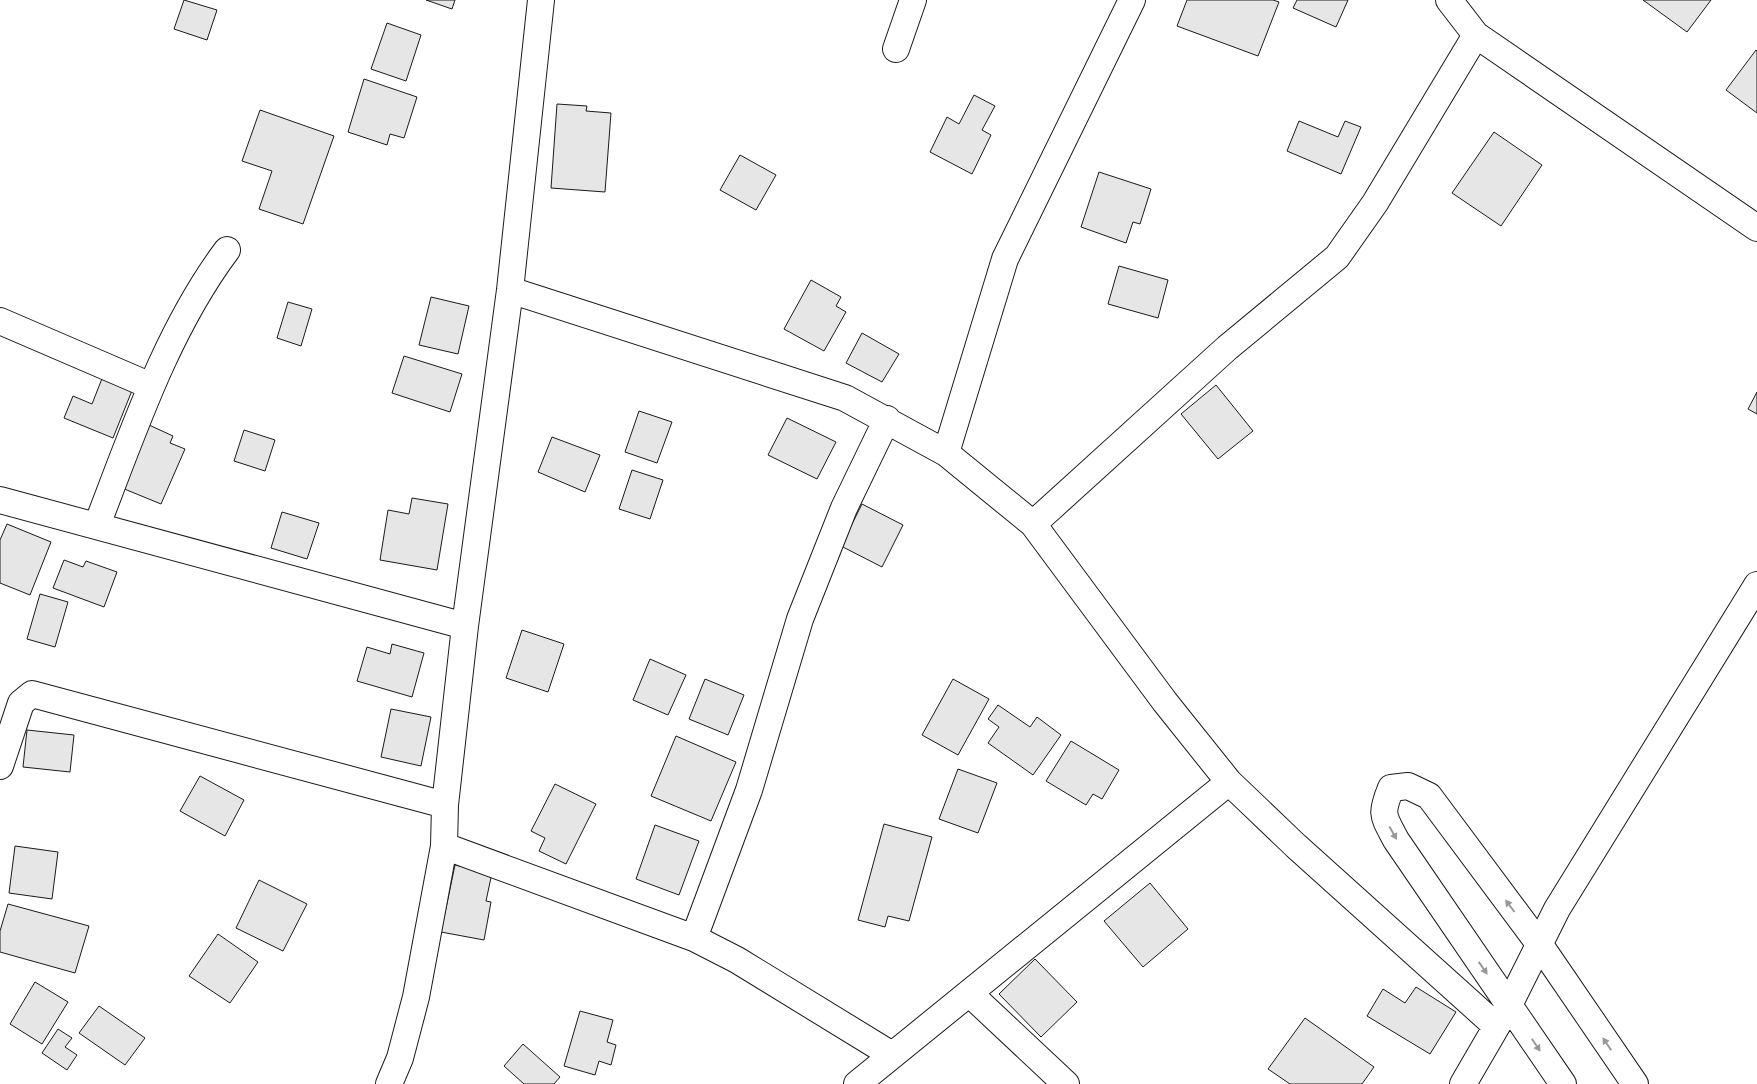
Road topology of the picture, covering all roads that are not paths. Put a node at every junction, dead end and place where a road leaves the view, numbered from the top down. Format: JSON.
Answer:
{"nodes":[{"id":1,"x":541,"y":0,"type":"edge"},
{"id":2,"x":913,"y":0,"type":"edge"},
{"id":3,"x":1132,"y":0,"type":"edge"},
{"id":4,"x":1448,"y":0,"type":"edge"},
{"id":5,"x":1476,"y":35,"type":"junction"},
{"id":6,"x":896,"y":50,"type":"dead end"},
{"id":7,"x":1757,"y":228,"type":"edge"},
{"id":8,"x":227,"y":250,"type":"dead end"},
{"id":9,"x":510,"y":290,"type":"junction"},
{"id":10,"x":0,"y":321,"type":"edge"},
{"id":11,"x":151,"y":386,"type":"junction"},
{"id":12,"x":887,"y":419,"type":"junction"},
{"id":13,"x":946,"y":453,"type":"junction"},
{"id":14,"x":0,"y":500,"type":"edge"},
{"id":15,"x":1033,"y":524,"type":"junction"},
{"id":16,"x":97,"y":525,"type":"junction"},
{"id":17,"x":1757,"y":585,"type":"edge"},
{"id":18,"x":465,"y":626,"type":"junction"},
{"id":19,"x":0,"y":766,"type":"edge"},
{"id":20,"x":1229,"y":782,"type":"junction"},
{"id":21,"x":444,"y":805,"type":"junction"},
{"id":22,"x":444,"y":846,"type":"junction"},
{"id":23,"x":694,"y":938,"type":"junction"},
{"id":24,"x":1540,"y":945,"type":"junction"},
{"id":25,"x":969,"y":993,"type":"junction"},
{"id":26,"x":1503,"y":1016,"type":"junction"},
{"id":27,"x":892,"y":1055,"type":"junction"},
{"id":28,"x":389,"y":1084,"type":"edge"},
{"id":29,"x":857,"y":1084,"type":"edge"},
{"id":30,"x":1066,"y":1084,"type":"edge"},
{"id":31,"x":1463,"y":1084,"type":"edge"},
{"id":32,"x":1563,"y":1084,"type":"edge"},
{"id":33,"x":1635,"y":1084,"type":"edge"}],
"edges":[{"from":1,"to":9,"type":"street"},
{"from":2,"to":6,"type":"street"},
{"from":3,"to":13,"type":"street"},
{"from":4,"to":5,"type":"street"},
{"from":5,"to":7,"type":"street"},
{"from":5,"to":15,"type":"street"},
{"from":8,"to":11,"type":"street"},
{"from":9,"to":12,"type":"street"},
{"from":9,"to":18,"type":"street"},
{"from":10,"to":11,"type":"street"},
{"from":11,"to":16,"type":"street"},
{"from":12,"to":13,"type":"street"},
{"from":12,"to":23,"type":"street"},
{"from":13,"to":15,"type":"street"},
{"from":14,"to":16,"type":"street"},
{"from":15,"to":20,"type":"street"},
{"from":16,"to":18,"type":"street"},
{"from":17,"to":24,"type":"street"},
{"from":18,"to":21,"type":"street"},
{"from":19,"to":21,"type":"street"},
{"from":20,"to":25,"type":"street"},
{"from":20,"to":26,"type":"street"},
{"from":21,"to":22,"type":"street"},
{"from":22,"to":23,"type":"street"},
{"from":22,"to":28,"type":"street"},
{"from":23,"to":27,"type":"street"},
{"from":24,"to":26,"type":"street"},
{"from":24,"to":26,"type":"street","one_way":true},
{"from":33,"to":24,"type":"street","one_way":true},
{"from":25,"to":27,"type":"street"},
{"from":25,"to":30,"type":"street"},
{"from":26,"to":31,"type":"street"},
{"from":26,"to":32,"type":"street","one_way":true},
{"from":27,"to":29,"type":"street"}]}
